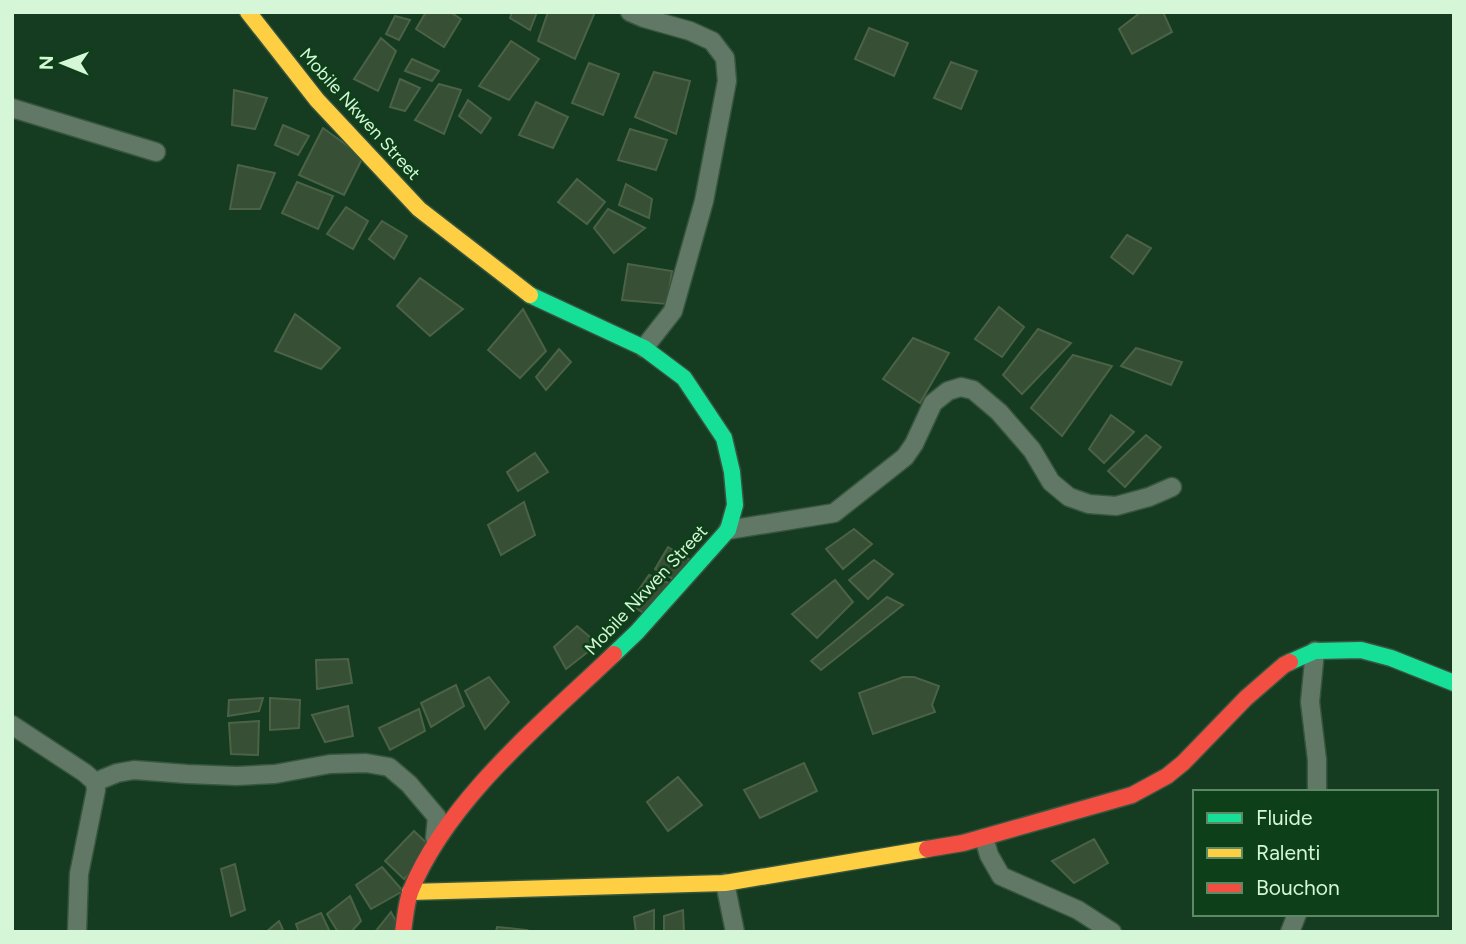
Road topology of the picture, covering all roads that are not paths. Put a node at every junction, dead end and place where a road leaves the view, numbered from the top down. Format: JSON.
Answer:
{"nodes":[{"id":1,"x":248,"y":12,"type":"edge"},
{"id":2,"x":630,"y":12,"type":"edge"},
{"id":3,"x":12,"y":108,"type":"edge"},
{"id":4,"x":156,"y":152,"type":"dead end"},
{"id":5,"x":643,"y":348,"type":"junction"},
{"id":6,"x":1172,"y":487,"type":"dead end"},
{"id":7,"x":728,"y":530,"type":"junction"},
{"id":8,"x":1315,"y":651,"type":"junction"},
{"id":9,"x":1454,"y":683,"type":"edge"},
{"id":10,"x":12,"y":725,"type":"edge"},
{"id":11,"x":94,"y":782,"type":"junction"},
{"id":12,"x":1317,"y":790,"type":"edge"},
{"id":13,"x":984,"y":838,"type":"junction"},
{"id":14,"x":434,"y":845,"type":"junction"},
{"id":15,"x":725,"y":883,"type":"junction"},
{"id":16,"x":410,"y":892,"type":"junction"},
{"id":17,"x":77,"y":932,"type":"edge"},
{"id":18,"x":403,"y":932,"type":"edge"},
{"id":19,"x":735,"y":932,"type":"edge"},
{"id":20,"x":1112,"y":932,"type":"edge"}],
"edges":[{"from":1,"to":5,"type":"main road","name":"Mobile Nkwen Street"},
{"from":2,"to":5,"type":"street"},
{"from":3,"to":4,"type":"street"},
{"from":5,"to":7,"type":"main road","name":"Mobile Nkwen Street"},
{"from":6,"to":7,"type":"street"},
{"from":7,"to":14,"type":"main road","name":"Mobile Nkwen Street"},
{"from":8,"to":9,"type":"main road"},
{"from":8,"to":12,"type":"street"},
{"from":8,"to":13,"type":"main road"},
{"from":10,"to":11,"type":"street"},
{"from":11,"to":14,"type":"street"},
{"from":11,"to":17,"type":"street"},
{"from":13,"to":15,"type":"main road"},
{"from":13,"to":20,"type":"street"},
{"from":14,"to":16,"type":"main road","name":"Mobile Nkwen Street"},
{"from":15,"to":16,"type":"main road"},
{"from":15,"to":19,"type":"street"},
{"from":16,"to":18,"type":"main road","name":"Mobile Nkwen Street"}]}
